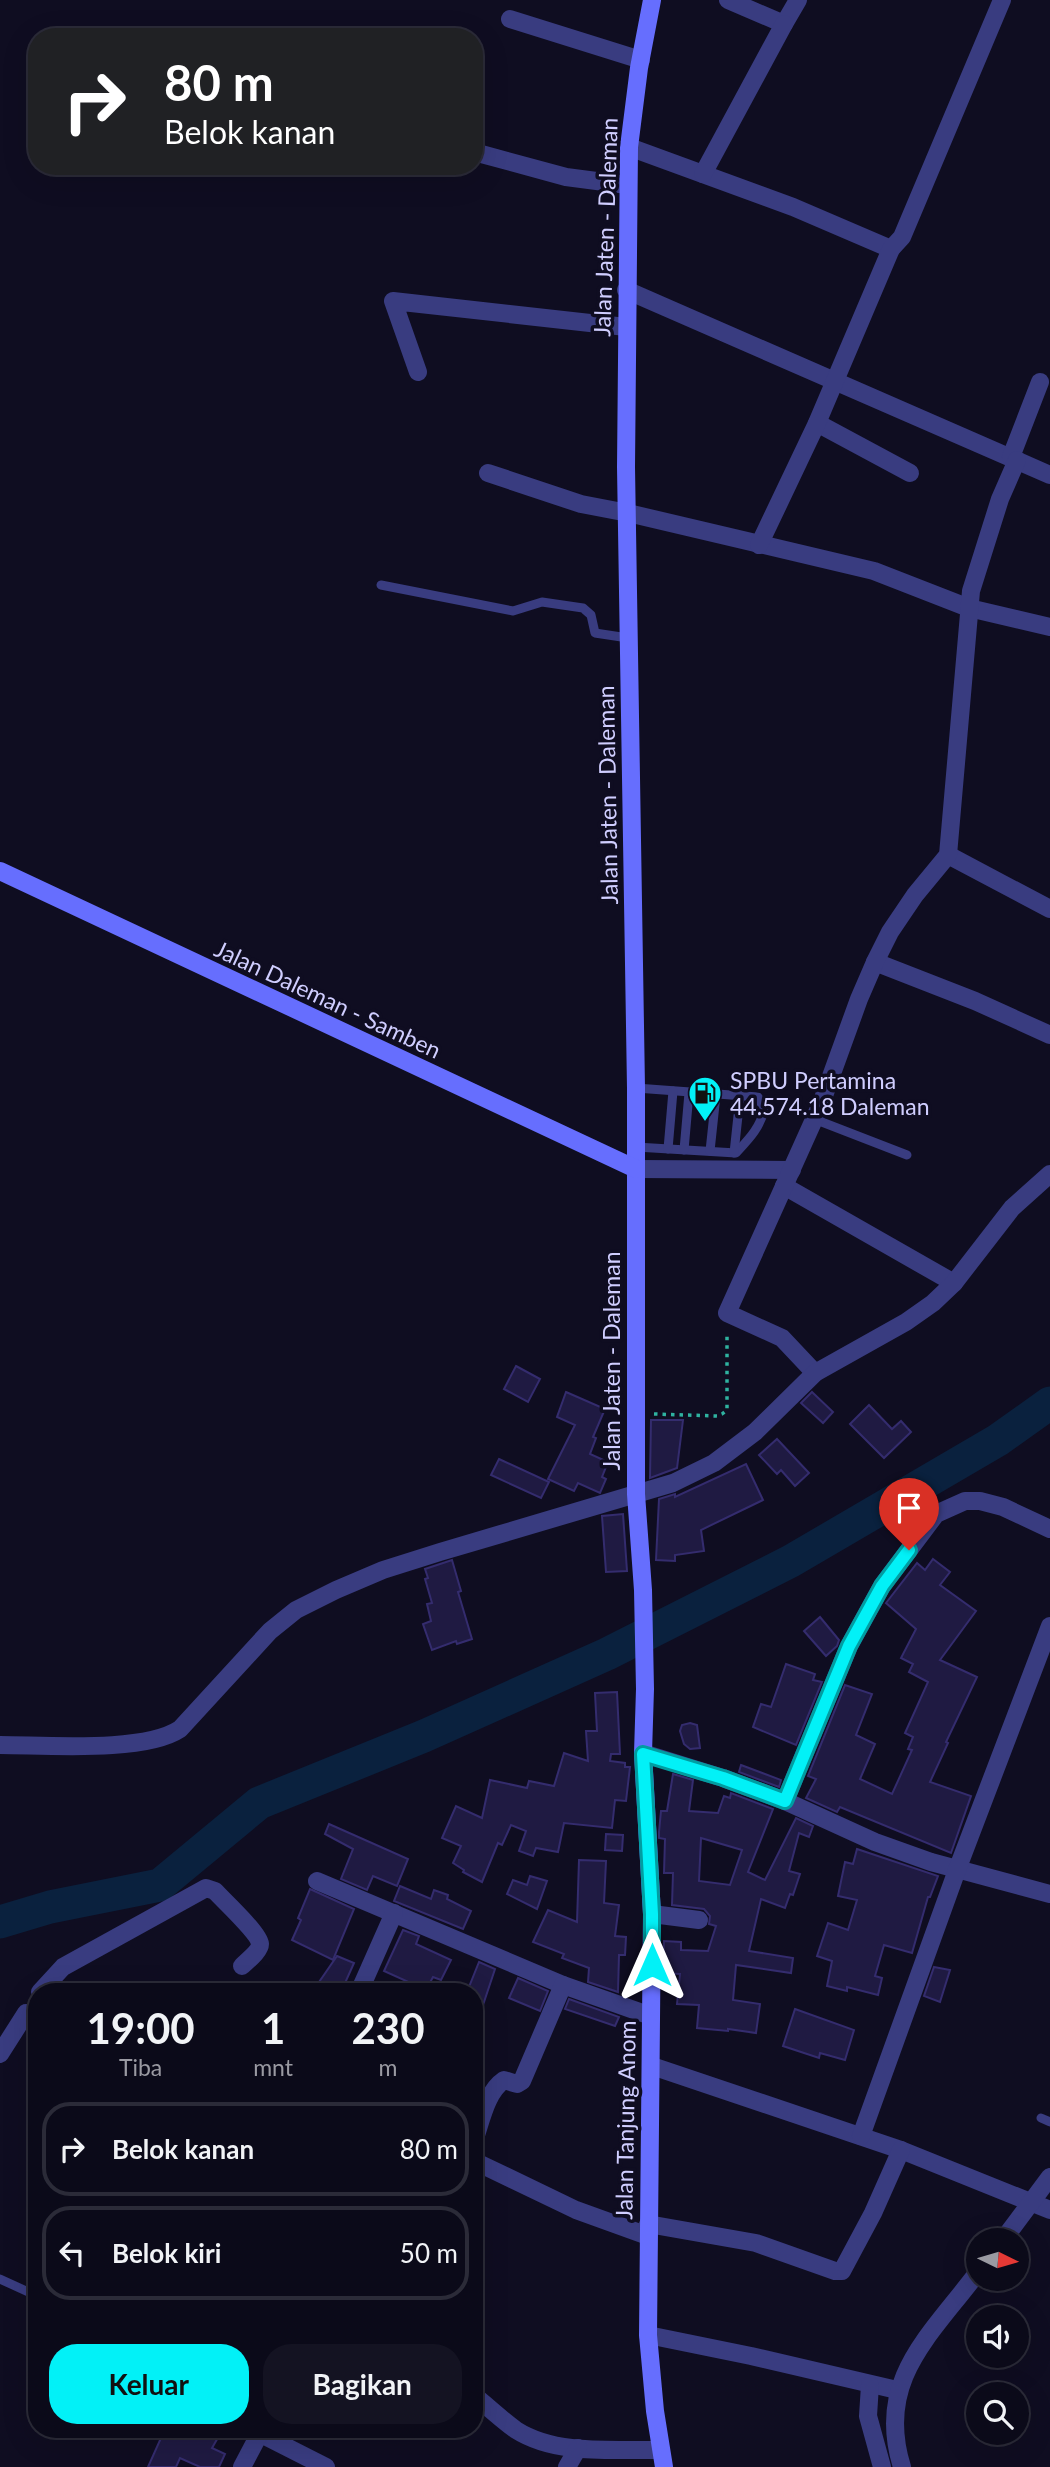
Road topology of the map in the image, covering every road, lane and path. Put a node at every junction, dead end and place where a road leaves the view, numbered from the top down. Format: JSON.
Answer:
{"nodes":[{"id":1,"x":652,"y":0,"type":"edge"},
{"id":2,"x":728,"y":0,"type":"edge"},
{"id":3,"x":798,"y":0,"type":"edge"},
{"id":4,"x":1002,"y":0,"type":"edge"},
{"id":5,"x":510,"y":19,"type":"dead end"},
{"id":6,"x":784,"y":24,"type":"junction"},
{"id":7,"x":641,"y":60,"type":"junction"},
{"id":8,"x":629,"y":148,"type":"junction"},
{"id":9,"x":483,"y":154,"type":"edge"},
{"id":10,"x":703,"y":174,"type":"junction"},
{"id":11,"x":627,"y":185,"type":"junction"},
{"id":12,"x":891,"y":249,"type":"junction"},
{"id":13,"x":626,"y":290,"type":"junction"},
{"id":14,"x":626,"y":327,"type":"junction"},
{"id":15,"x":418,"y":372,"type":"dead end"},
{"id":16,"x":835,"y":381,"type":"junction"},
{"id":17,"x":1040,"y":383,"type":"dead end"},
{"id":18,"x":817,"y":423,"type":"junction"},
{"id":19,"x":1014,"y":459,"type":"junction"},
{"id":20,"x":488,"y":473,"type":"dead end"},
{"id":21,"x":910,"y":473,"type":"dead end"},
{"id":22,"x":1050,"y":475,"type":"edge"},
{"id":23,"x":628,"y":513,"type":"junction"},
{"id":24,"x":759,"y":545,"type":"junction"},
{"id":25,"x":381,"y":585,"type":"dead end"},
{"id":26,"x":969,"y":608,"type":"junction"},
{"id":27,"x":1050,"y":627,"type":"edge"},
{"id":28,"x":628,"y":638,"type":"junction"},
{"id":29,"x":948,"y":855,"type":"junction"},
{"id":30,"x":0,"y":872,"type":"edge"},
{"id":31,"x":1050,"y":908,"type":"edge"},
{"id":32,"x":875,"y":962,"type":"junction"},
{"id":33,"x":1050,"y":1035,"type":"edge"},
{"id":34,"x":636,"y":1088,"type":"junction"},
{"id":35,"x":673,"y":1091,"type":"junction"},
{"id":36,"x":689,"y":1093,"type":"junction"},
{"id":37,"x":716,"y":1095,"type":"junction"},
{"id":38,"x":740,"y":1097,"type":"junction"},
{"id":39,"x":814,"y":1119,"type":"junction"},
{"id":40,"x":636,"y":1147,"type":"junction"},
{"id":41,"x":668,"y":1149,"type":"junction"},
{"id":42,"x":684,"y":1150,"type":"junction"},
{"id":43,"x":710,"y":1151,"type":"junction"},
{"id":44,"x":734,"y":1153,"type":"junction"},
{"id":45,"x":907,"y":1155,"type":"dead end"},
{"id":46,"x":636,"y":1169,"type":"junction"},
{"id":47,"x":1050,"y":1174,"type":"edge"},
{"id":48,"x":788,"y":1178,"type":"junction"},
{"id":49,"x":949,"y":1280,"type":"junction"},
{"id":50,"x":727,"y":1313,"type":"junction"},
{"id":51,"x":815,"y":1373,"type":"junction"},
{"id":52,"x":634,"y":1414,"type":"junction"},
{"id":53,"x":636,"y":1494,"type":"junction"},
{"id":54,"x":1050,"y":1529,"type":"edge"},
{"id":55,"x":1050,"y":1626,"type":"edge"},
{"id":56,"x":645,"y":1689,"type":"joint"},
{"id":57,"x":0,"y":1745,"type":"edge"},
{"id":58,"x":643,"y":1754,"type":"junction"},
{"id":59,"x":785,"y":1801,"type":"junction"},
{"id":60,"x":957,"y":1870,"type":"junction"},
{"id":61,"x":317,"y":1881,"type":"dead end"},
{"id":62,"x":1050,"y":1894,"type":"edge"},
{"id":63,"x":394,"y":1913,"type":"junction"},
{"id":64,"x":652,"y":1914,"type":"junction"},
{"id":65,"x":699,"y":1920,"type":"dead end"},
{"id":66,"x":242,"y":1966,"type":"dead end"},
{"id":67,"x":48,"y":1983,"type":"edge"},
{"id":68,"x":363,"y":1983,"type":"edge"},
{"id":69,"x":563,"y":1985,"type":"junction"},
{"id":70,"x":651,"y":2017,"type":"junction"},
{"id":71,"x":28,"y":2020,"type":"edge"},
{"id":72,"x":0,"y":2054,"type":"edge"},
{"id":73,"x":652,"y":2066,"type":"junction"},
{"id":74,"x":483,"y":2115,"type":"edge"},
{"id":75,"x":861,"y":2136,"type":"junction"},
{"id":76,"x":901,"y":2150,"type":"junction"},
{"id":77,"x":483,"y":2165,"type":"edge"},
{"id":78,"x":1050,"y":2177,"type":"edge"},
{"id":79,"x":1027,"y":2199,"type":"junction"},
{"id":80,"x":1050,"y":2210,"type":"edge"},
{"id":81,"x":1010,"y":2228,"type":"edge"},
{"id":82,"x":648,"y":2230,"type":"junction"},
{"id":83,"x":0,"y":2279,"type":"edge"},
{"id":84,"x":966,"y":2288,"type":"edge"},
{"id":85,"x":28,"y":2292,"type":"edge"},
{"id":86,"x":648,"y":2335,"type":"junction"},
{"id":87,"x":884,"y":2387,"type":"junction"},
{"id":88,"x":483,"y":2402,"type":"edge"},
{"id":89,"x":254,"y":2438,"type":"edge"},
{"id":90,"x":272,"y":2438,"type":"edge"},
{"id":91,"x":579,"y":2448,"type":"junction"},
{"id":92,"x":662,"y":2458,"type":"edge"},
{"id":93,"x":242,"y":2467,"type":"edge"},
{"id":94,"x":326,"y":2467,"type":"edge"},
{"id":95,"x":566,"y":2467,"type":"edge"},
{"id":96,"x":882,"y":2467,"type":"edge"},
{"id":97,"x":902,"y":2467,"type":"edge"}],
"edges":[{"from":1,"to":7,"type":"main road","name":"Jalan Jaten - Daleman"},
{"from":2,"to":6,"type":"street"},
{"from":3,"to":6,"type":"street"},
{"from":4,"to":12,"type":"street"},
{"from":5,"to":7,"type":"street"},
{"from":6,"to":10,"type":"street"},
{"from":7,"to":8,"type":"main road","name":"Jalan Jaten - Daleman"},
{"from":8,"to":10,"type":"street"},
{"from":8,"to":11,"type":"main road","name":"Jalan Jaten - Daleman"},
{"from":9,"to":11,"type":"street"},
{"from":10,"to":12,"type":"street"},
{"from":11,"to":13,"type":"main road","name":"Jalan Jaten - Daleman"},
{"from":12,"to":16,"type":"street"},
{"from":13,"to":14,"type":"main road","name":"Jalan Jaten - Daleman"},
{"from":13,"to":16,"type":"street"},
{"from":14,"to":15,"type":"street"},
{"from":14,"to":23,"type":"main road","name":"Jalan Jaten - Daleman"},
{"from":16,"to":18,"type":"street"},
{"from":16,"to":19,"type":"street"},
{"from":17,"to":19,"type":"street"},
{"from":18,"to":21,"type":"street"},
{"from":18,"to":24,"type":"street"},
{"from":19,"to":22,"type":"street"},
{"from":19,"to":26,"type":"street"},
{"from":20,"to":23,"type":"street"},
{"from":23,"to":24,"type":"street"},
{"from":23,"to":28,"type":"main road","name":"Jalan Jaten - Daleman"},
{"from":24,"to":26,"type":"street"},
{"from":25,"to":28,"type":"lane"},
{"from":26,"to":27,"type":"street"},
{"from":26,"to":29,"type":"street"},
{"from":28,"to":34,"type":"main road","name":"Jalan Jaten - Daleman"},
{"from":29,"to":31,"type":"street"},
{"from":29,"to":32,"type":"street"},
{"from":30,"to":46,"type":"main road","name":"Jalan Daleman - Samben"},
{"from":32,"to":33,"type":"street"},
{"from":32,"to":39,"type":"street"},
{"from":34,"to":35,"type":"lane"},
{"from":34,"to":40,"type":"main road","name":"Jalan Jaten - Daleman"},
{"from":35,"to":36,"type":"lane"},
{"from":35,"to":41,"type":"lane"},
{"from":36,"to":37,"type":"lane"},
{"from":36,"to":42,"type":"lane"},
{"from":37,"to":38,"type":"lane"},
{"from":37,"to":43,"type":"lane"},
{"from":38,"to":44,"type":"lane"},
{"from":38,"to":44,"type":"lane"},
{"from":39,"to":45,"type":"lane"},
{"from":39,"to":48,"type":"street"},
{"from":40,"to":41,"type":"lane"},
{"from":40,"to":46,"type":"main road","name":"Jalan Jaten - Daleman"},
{"from":41,"to":42,"type":"lane"},
{"from":42,"to":43,"type":"lane"},
{"from":43,"to":44,"type":"lane"},
{"from":46,"to":48,"type":"street"},
{"from":46,"to":52,"type":"main road","name":"Jalan Jaten - Daleman"},
{"from":47,"to":49,"type":"street"},
{"from":48,"to":49,"type":"street"},
{"from":48,"to":50,"type":"street"},
{"from":49,"to":51,"type":"street"},
{"from":50,"to":51,"type":"street"},
{"from":50,"to":52,"type":"path"},
{"from":51,"to":53,"type":"street"},
{"from":52,"to":53,"type":"main road","name":"Jalan Jaten - Daleman"},
{"from":53,"to":56,"type":"main road","name":"Jalan Jaten - Daleman"},
{"from":53,"to":57,"type":"street"},
{"from":54,"to":59,"type":"street"},
{"from":55,"to":60,"type":"street"},
{"from":56,"to":58,"type":"main road","name":"Jalan Tanjung Anom"},
{"from":58,"to":59,"type":"street"},
{"from":58,"to":64,"type":"main road","name":"Jalan Tanjung Anom"},
{"from":59,"to":60,"type":"street"},
{"from":60,"to":62,"type":"street"},
{"from":60,"to":75,"type":"street"},
{"from":61,"to":63,"type":"street"},
{"from":63,"to":68,"type":"street"},
{"from":63,"to":69,"type":"street"},
{"from":64,"to":65,"type":"street"},
{"from":64,"to":70,"type":"main road","name":"Jalan Tanjung Anom"},
{"from":66,"to":67,"type":"street"},
{"from":69,"to":70,"type":"street"},
{"from":69,"to":74,"type":"street"},
{"from":70,"to":73,"type":"main road","name":"Jalan Tanjung Anom"},
{"from":71,"to":72,"type":"street"},
{"from":73,"to":75,"type":"street"},
{"from":73,"to":82,"type":"main road","name":"Jalan Tanjung Anom"},
{"from":75,"to":76,"type":"street"},
{"from":76,"to":79,"type":"street"},
{"from":76,"to":82,"type":"street"},
{"from":77,"to":82,"type":"street"},
{"from":78,"to":79,"type":"street"},
{"from":79,"to":80,"type":"street"},
{"from":79,"to":81,"type":"street"},
{"from":82,"to":86,"type":"main road","name":"Jalan Tanjung Anom"},
{"from":83,"to":85,"type":"lane"},
{"from":84,"to":87,"type":"street"},
{"from":86,"to":87,"type":"street"},
{"from":86,"to":92,"type":"main road","name":"Jalan Tanjung Anom"},
{"from":87,"to":96,"type":"street"},
{"from":87,"to":97,"type":"street"},
{"from":88,"to":91,"type":"street"},
{"from":89,"to":93,"type":"street"},
{"from":90,"to":94,"type":"street"},
{"from":91,"to":92,"type":"street"},
{"from":91,"to":95,"type":"street"}]}
